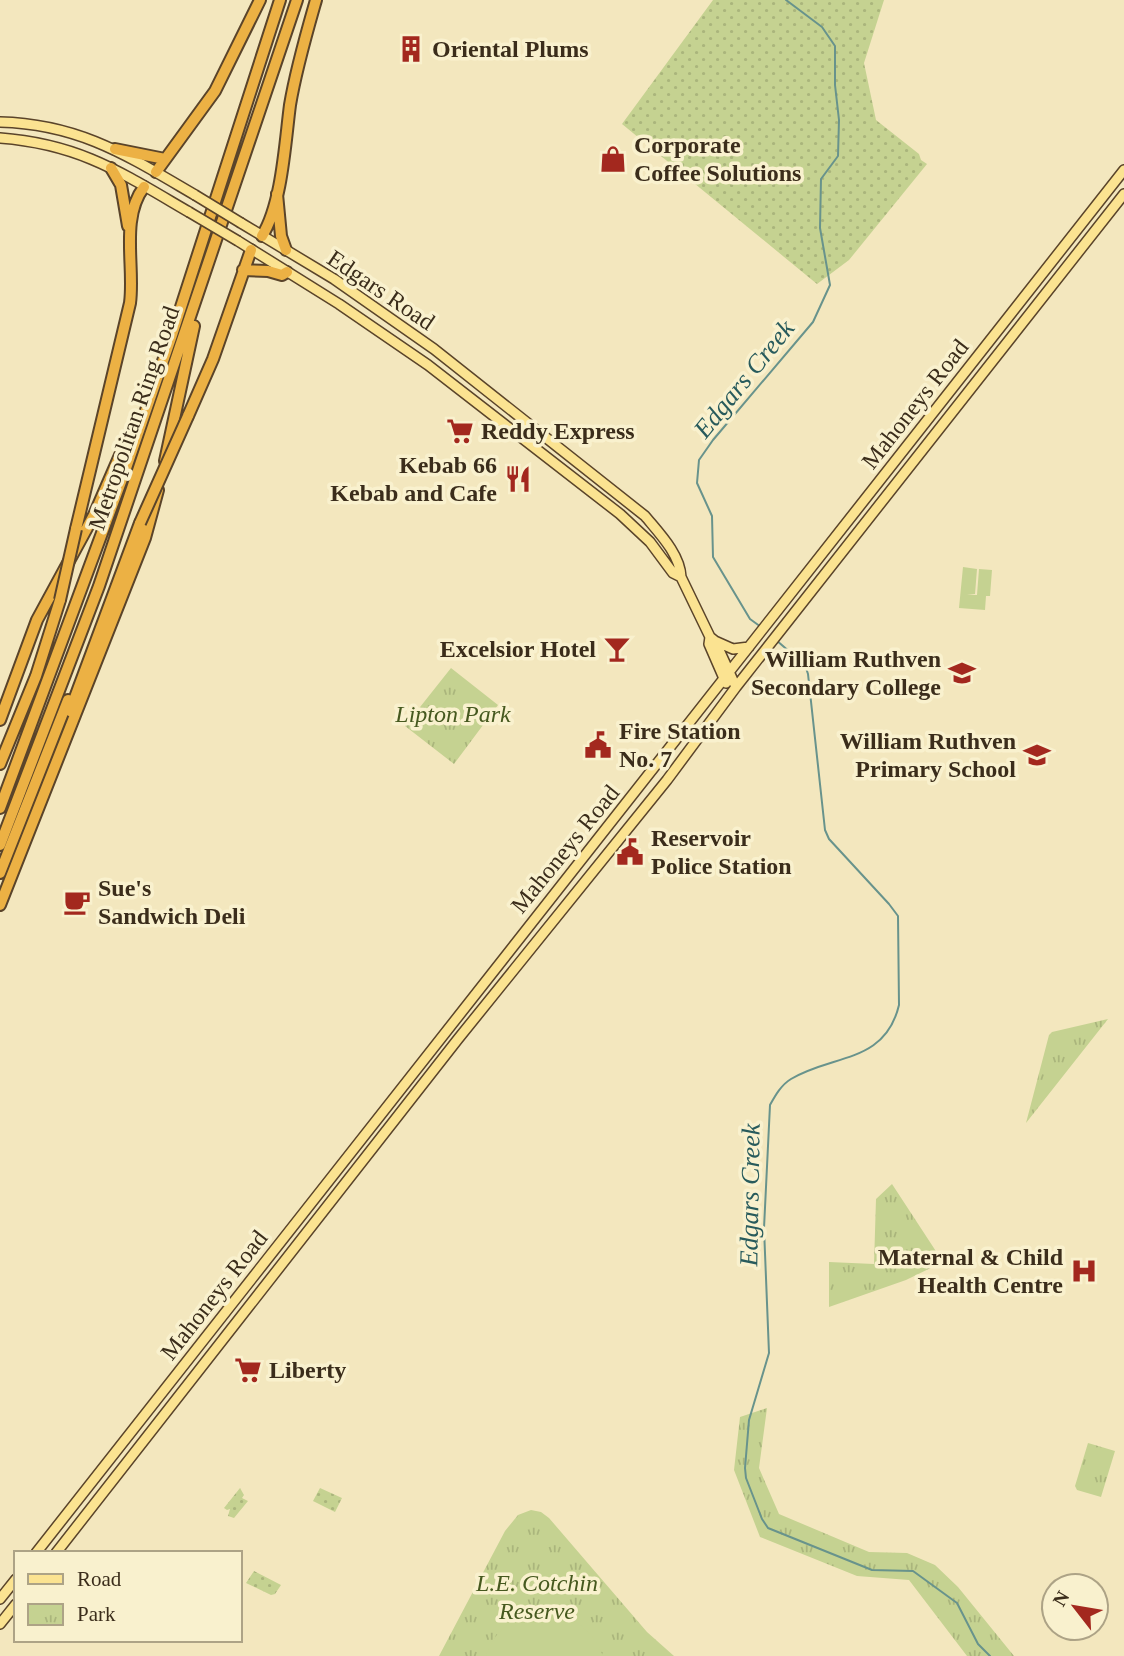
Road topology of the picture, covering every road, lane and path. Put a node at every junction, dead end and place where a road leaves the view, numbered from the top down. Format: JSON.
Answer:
{"nodes":[{"id":1,"x":260,"y":0,"type":"edge"},
{"id":2,"x":280,"y":0,"type":"edge"},
{"id":3,"x":297,"y":0,"type":"edge"},
{"id":4,"x":316,"y":0,"type":"edge"},
{"id":5,"x":0,"y":122,"type":"edge"},
{"id":6,"x":0,"y":138,"type":"edge"},
{"id":7,"x":115,"y":149,"type":"junction"},
{"id":8,"x":165,"y":159,"type":"junction"},
{"id":9,"x":111,"y":168,"type":"junction"},
{"id":10,"x":1124,"y":170,"type":"edge"},
{"id":11,"x":156,"y":173,"type":"junction"},
{"id":12,"x":144,"y":187,"type":"junction"},
{"id":13,"x":277,"y":194,"type":"junction"},
{"id":14,"x":1124,"y":194,"type":"edge"},
{"id":15,"x":262,"y":236,"type":"junction"},
{"id":16,"x":131,"y":239,"type":"junction"},
{"id":17,"x":1063,"y":247,"type":"junction"},
{"id":18,"x":251,"y":250,"type":"junction"},
{"id":19,"x":286,"y":250,"type":"junction"},
{"id":20,"x":1075,"y":257,"type":"junction"},
{"id":21,"x":207,"y":265,"type":"junction"},
{"id":22,"x":243,"y":270,"type":"junction"},
{"id":23,"x":287,"y":272,"type":"junction"},
{"id":24,"x":172,"y":335,"type":"junction"},
{"id":25,"x":140,"y":523,"type":"junction"},
{"id":26,"x":681,"y":577,"type":"junction"},
{"id":27,"x":713,"y":639,"type":"junction"},
{"id":28,"x":752,"y":643,"type":"junction"},
{"id":29,"x":727,"y":677,"type":"junction"},
{"id":30,"x":733,"y":690,"type":"junction"},
{"id":31,"x":0,"y":720,"type":"edge"},
{"id":32,"x":692,"y":722,"type":"junction"},
{"id":33,"x":704,"y":732,"type":"junction"},
{"id":34,"x":0,"y":764,"type":"edge"},
{"id":35,"x":0,"y":808,"type":"edge"},
{"id":36,"x":0,"y":845,"type":"edge"},
{"id":37,"x":0,"y":873,"type":"edge"},
{"id":38,"x":0,"y":891,"type":"edge"},
{"id":39,"x":0,"y":905,"type":"edge"},
{"id":40,"x":425,"y":1058,"type":"junction"},
{"id":41,"x":436,"y":1067,"type":"junction"},
{"id":42,"x":38,"y":1551,"type":"edge"},
{"id":43,"x":58,"y":1551,"type":"edge"},
{"id":44,"x":14,"y":1582,"type":"edge"},
{"id":45,"x":0,"y":1599,"type":"edge"},
{"id":46,"x":14,"y":1606,"type":"edge"},
{"id":47,"x":0,"y":1624,"type":"edge"}],
"edges":[{"from":1,"to":8,"type":"highway"},
{"from":2,"to":24,"type":"highway","name":"Metropolitan Ring Road"},
{"from":3,"to":21,"type":"highway","name":"Metropolitan Ring Road"},
{"from":4,"to":13,"type":"highway"},
{"from":5,"to":7,"type":"main road","name":"Edgars Road"},
{"from":6,"to":9,"type":"main road","name":"Edgars Road"},
{"from":7,"to":8,"type":"highway"},
{"from":7,"to":11,"type":"main road","name":"Edgars Road"},
{"from":8,"to":11,"type":"highway"},
{"from":9,"to":12,"type":"main road","name":"Edgars Road"},
{"from":9,"to":16,"type":"highway"},
{"from":10,"to":17,"type":"main road","name":"Mahoneys Road"},
{"from":11,"to":12,"type":"main road"},
{"from":11,"to":15,"type":"main road","name":"Edgars Road","bridge":true},
{"from":12,"to":16,"type":"highway"},
{"from":12,"to":18,"type":"main road","name":"Edgars Road","bridge":true},
{"from":13,"to":15,"type":"highway"},
{"from":13,"to":19,"type":"highway"},
{"from":14,"to":20,"type":"main road","name":"Mahoneys Road"},
{"from":15,"to":18,"type":"main road"},
{"from":15,"to":19,"type":"main road","name":"Edgars Road"},
{"from":16,"to":34,"type":"highway","bridge":true},
{"from":17,"to":20,"type":"main road"},
{"from":17,"to":28,"type":"main road","name":"Mahoneys Road"},
{"from":18,"to":22,"type":"highway"},
{"from":18,"to":23,"type":"main road","name":"Edgars Road"},
{"from":19,"to":26,"type":"main road","name":"Edgars Road"},
{"from":20,"to":30,"type":"main road","name":"Mahoneys Road"},
{"from":21,"to":36,"type":"highway","name":"Metropolitan Ring Road"},
{"from":21,"to":39,"type":"highway"},
{"from":22,"to":23,"type":"highway"},
{"from":22,"to":25,"type":"highway","bridge":true},
{"from":23,"to":26,"type":"main road","name":"Edgars Road"},
{"from":24,"to":31,"type":"highway"},
{"from":24,"to":35,"type":"highway","name":"Metropolitan Ring Road"},
{"from":25,"to":37,"type":"highway"},
{"from":25,"to":38,"type":"highway"},
{"from":26,"to":27,"type":"main road","name":"Edgars Road"},
{"from":27,"to":28,"type":"main road"},
{"from":27,"to":29,"type":"main road","name":"Edgars Road"},
{"from":28,"to":29,"type":"main road","name":"Mahoneys Road"},
{"from":29,"to":30,"type":"main road","name":"Edgars Road"},
{"from":29,"to":32,"type":"main road","name":"Mahoneys Road"},
{"from":30,"to":33,"type":"main road","name":"Mahoneys Road"},
{"from":32,"to":33,"type":"main road"},
{"from":32,"to":40,"type":"main road","name":"Mahoneys Road"},
{"from":33,"to":41,"type":"main road","name":"Mahoneys Road"},
{"from":40,"to":41,"type":"main road"},
{"from":40,"to":42,"type":"main road","name":"Mahoneys Road"},
{"from":41,"to":43,"type":"main road","name":"Mahoneys Road"},
{"from":44,"to":45,"type":"main road"},
{"from":46,"to":47,"type":"main road"}]}
